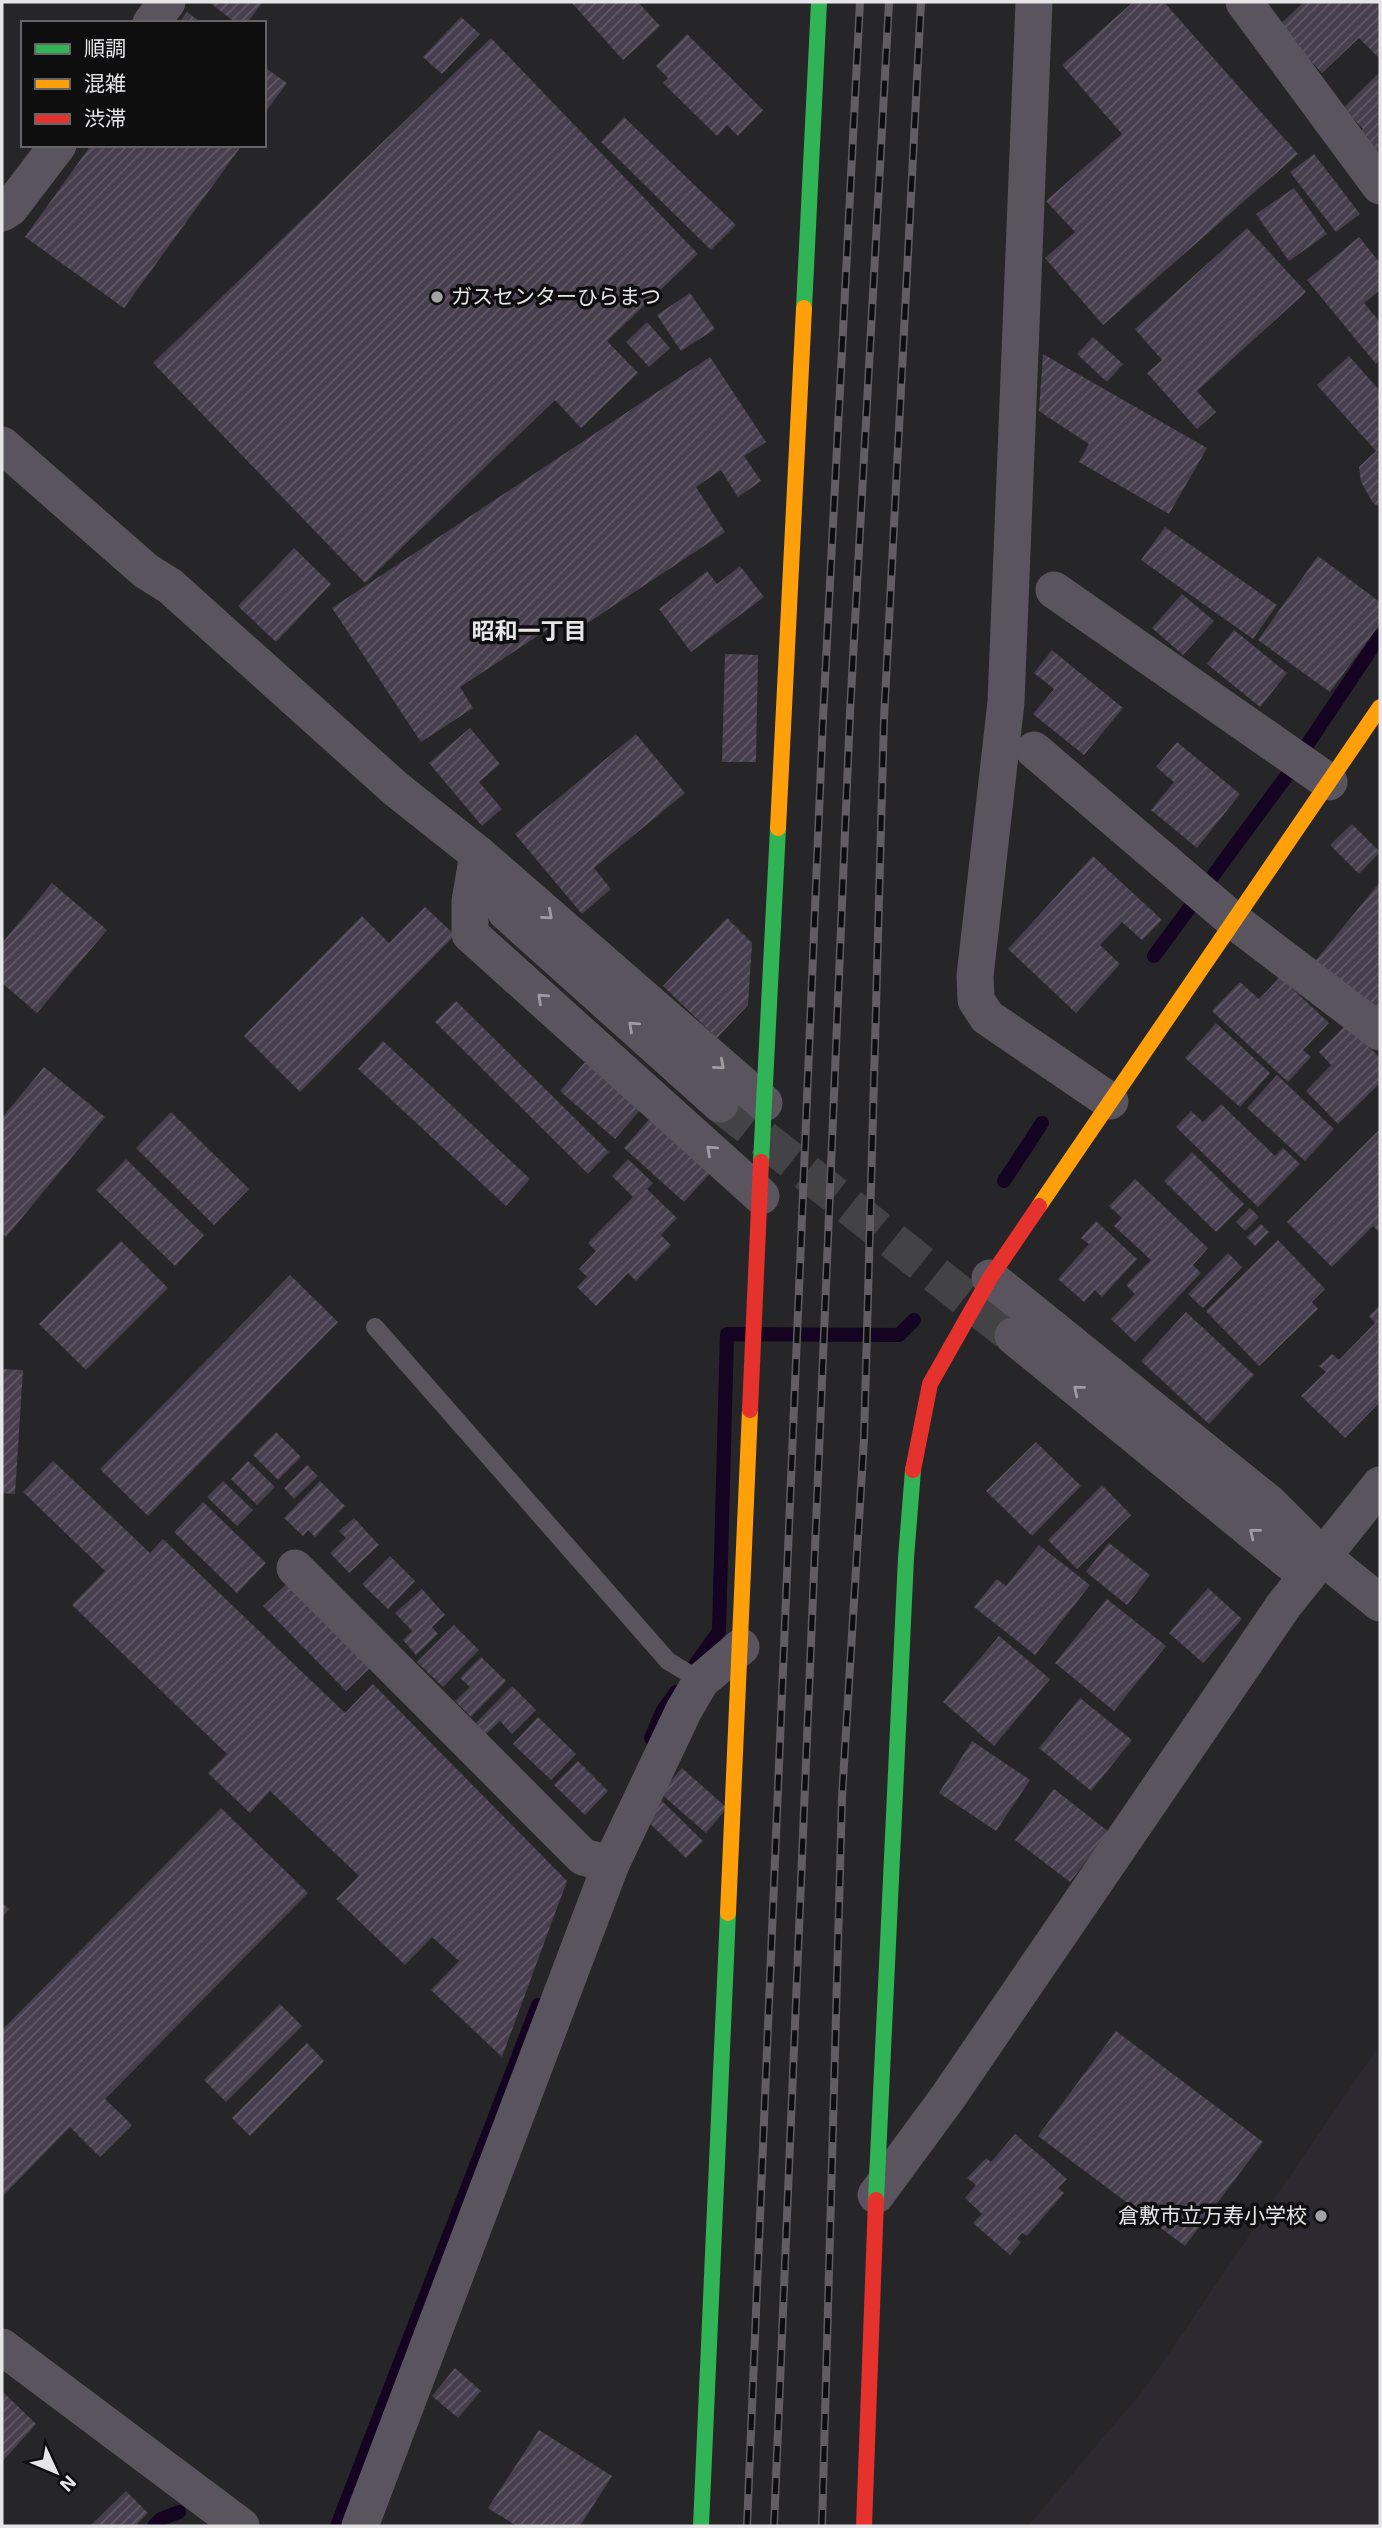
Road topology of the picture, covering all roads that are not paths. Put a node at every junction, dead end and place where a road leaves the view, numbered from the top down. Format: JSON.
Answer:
{"nodes":[{"id":1,"x":167,"y":2,"type":"edge"},
{"id":2,"x":819,"y":2,"type":"edge"},
{"id":3,"x":1034,"y":2,"type":"edge"},
{"id":4,"x":1244,"y":2,"type":"edge"},
{"id":5,"x":153,"y":21,"type":"edge"},
{"id":6,"x":56,"y":147,"type":"edge"},
{"id":7,"x":1380,"y":186,"type":"edge"},
{"id":8,"x":2,"y":213,"type":"edge"},
{"id":9,"x":2,"y":445,"type":"edge"},
{"id":10,"x":1054,"y":590,"type":"dead end"},
{"id":11,"x":1380,"y":707,"type":"edge"},
{"id":12,"x":1034,"y":750,"type":"dead end"},
{"id":13,"x":1307,"y":767,"type":"junction"},
{"id":14,"x":478,"y":855,"type":"junction"},
{"id":15,"x":1214,"y":904,"type":"junction"},
{"id":16,"x":1380,"y":1032,"type":"edge"},
{"id":17,"x":1110,"y":1101,"type":"junction"},
{"id":18,"x":764,"y":1103,"type":"junction"},
{"id":19,"x":720,"y":1104,"type":"tunnel mouth"},
{"id":20,"x":761,"y":1196,"type":"junction"},
{"id":21,"x":990,"y":1279,"type":"junction"},
{"id":22,"x":375,"y":1327,"type":"dead end"},
{"id":23,"x":1013,"y":1336,"type":"tunnel mouth"},
{"id":24,"x":1380,"y":1485,"type":"edge"},
{"id":25,"x":1315,"y":1567,"type":"junction"},
{"id":26,"x":295,"y":1568,"type":"dead end"},
{"id":27,"x":1380,"y":1603,"type":"edge"},
{"id":28,"x":741,"y":1647,"type":"junction"},
{"id":29,"x":693,"y":1676,"type":"junction"},
{"id":30,"x":599,"y":1861,"type":"junction"},
{"id":31,"x":876,"y":2195,"type":"junction"},
{"id":32,"x":2,"y":2347,"type":"edge"},
{"id":33,"x":241,"y":2526,"type":"edge"},
{"id":34,"x":360,"y":2526,"type":"edge"},
{"id":35,"x":701,"y":2526,"type":"edge"},
{"id":36,"x":864,"y":2526,"type":"edge"}],
"edges":[{"from":1,"to":5,"type":"street"},
{"from":2,"to":18,"type":"street"},
{"from":3,"to":17,"type":"street"},
{"from":4,"to":7,"type":"street"},
{"from":6,"to":8,"type":"street"},
{"from":9,"to":14,"type":"street"},
{"from":10,"to":13,"type":"street"},
{"from":11,"to":13,"type":"street"},
{"from":12,"to":15,"type":"street"},
{"from":13,"to":15,"type":"street"},
{"from":14,"to":18,"type":"street","one_way":true},
{"from":19,"to":14,"type":"street","one_way":true},
{"from":20,"to":14,"type":"street","one_way":true},
{"from":15,"to":16,"type":"street"},
{"from":15,"to":17,"type":"street"},
{"from":17,"to":21,"type":"street"},
{"from":18,"to":20,"type":"street"},
{"from":20,"to":28,"type":"street"},
{"from":21,"to":25,"type":"street"},
{"from":21,"to":31,"type":"street"},
{"from":22,"to":29,"type":"lane"},
{"from":25,"to":23,"type":"street","one_way":true},
{"from":24,"to":25,"type":"street"},
{"from":25,"to":27,"type":"street"},
{"from":25,"to":31,"type":"street"},
{"from":26,"to":30,"type":"street"},
{"from":28,"to":29,"type":"street"},
{"from":28,"to":35,"type":"street"},
{"from":29,"to":30,"type":"street"},
{"from":30,"to":34,"type":"street"},
{"from":31,"to":36,"type":"street"},
{"from":32,"to":33,"type":"street"}]}
